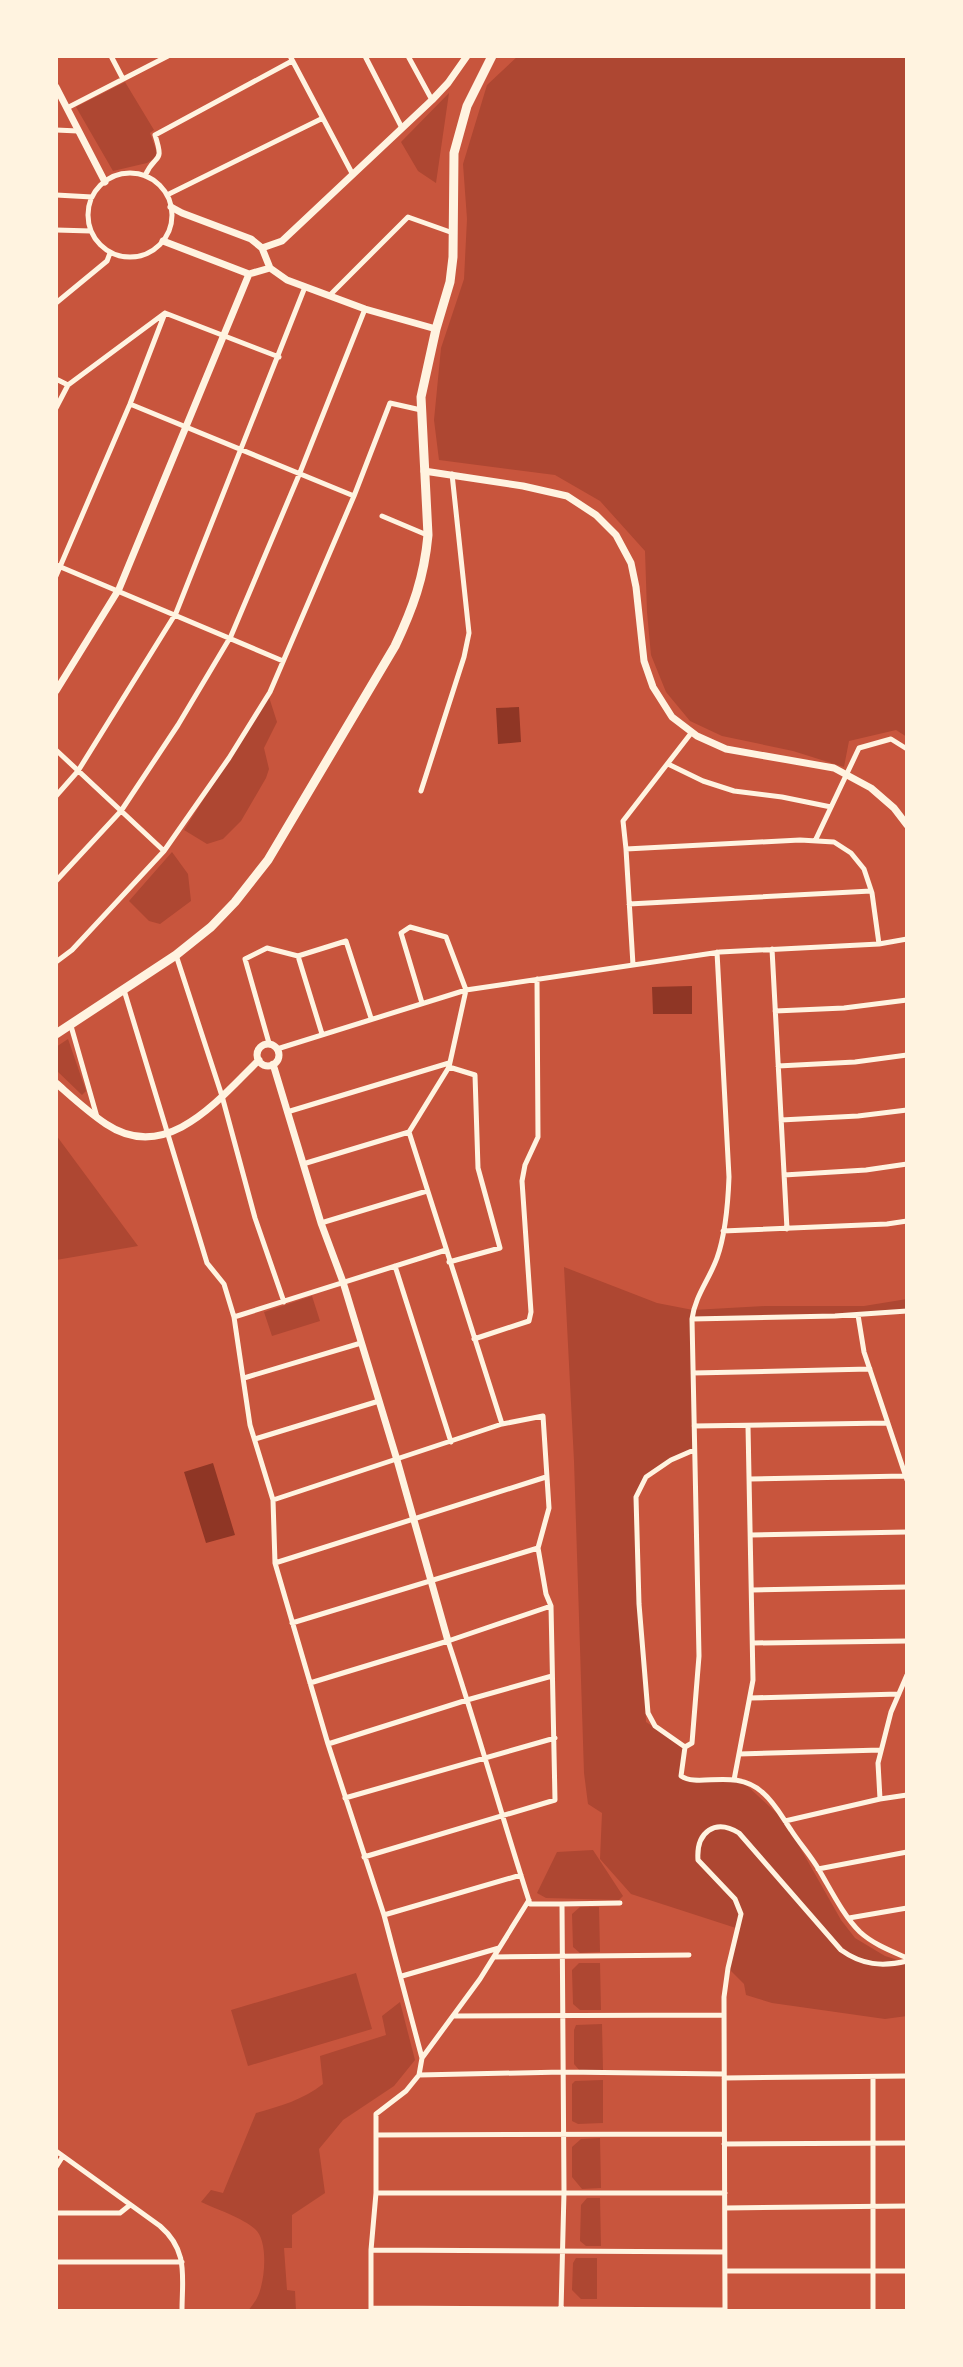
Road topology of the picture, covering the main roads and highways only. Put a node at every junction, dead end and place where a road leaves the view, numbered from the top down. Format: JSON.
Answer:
{"nodes":[{"id":1,"x":492,"y":56,"type":"edge"},
{"id":2,"x":56,"y":1034,"type":"edge"}],
"edges":[{"from":1,"to":2,"type":"main road"}]}
